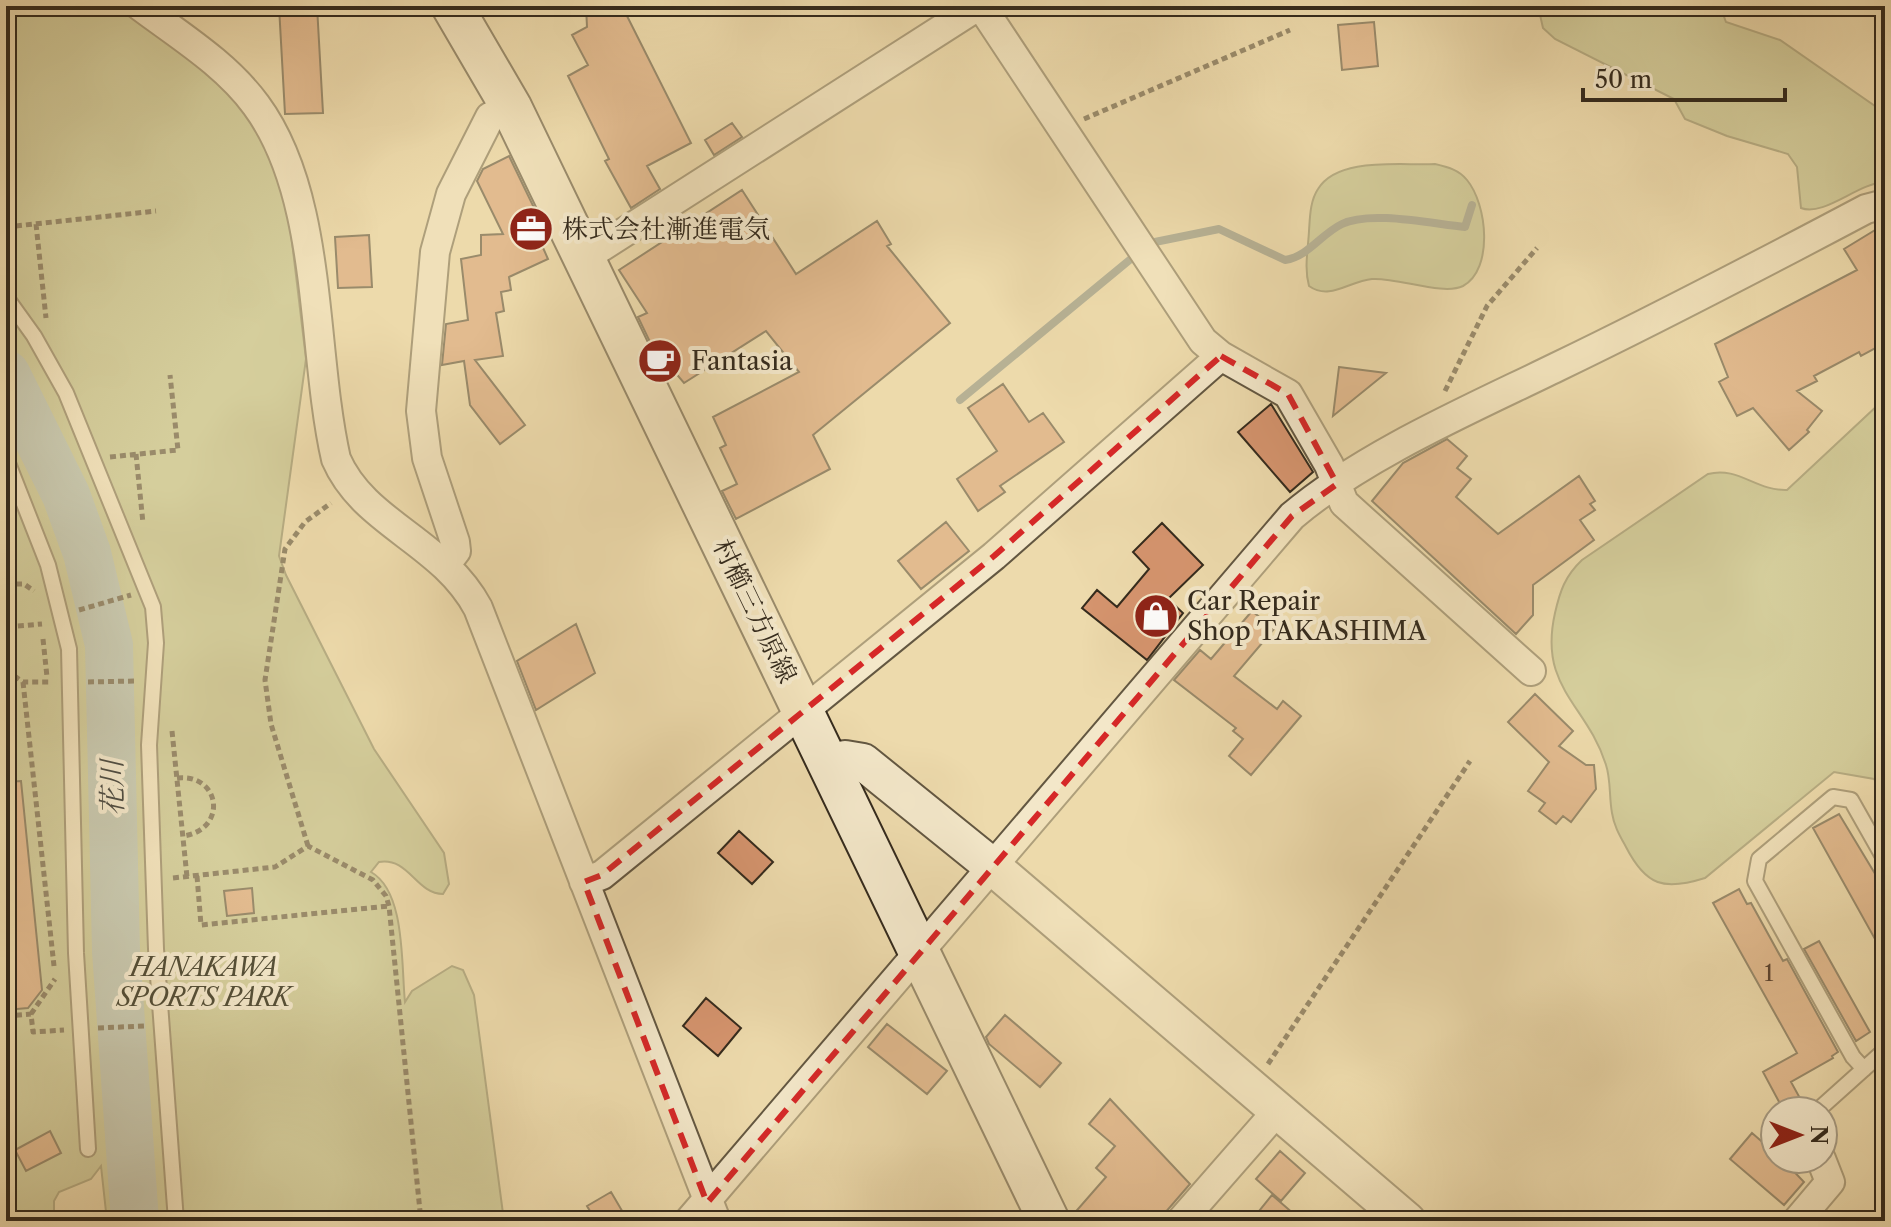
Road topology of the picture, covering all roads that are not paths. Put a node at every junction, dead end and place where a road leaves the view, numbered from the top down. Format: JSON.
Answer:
{"nodes":[{"id":1,"x":140,"y":6,"type":"edge"},
{"id":2,"x":452,"y":6,"type":"edge"},
{"id":3,"x":979,"y":6,"type":"edge"},
{"id":4,"x":511,"y":107,"type":"junction"},
{"id":5,"x":1885,"y":204,"type":"edge"},
{"id":6,"x":584,"y":258,"type":"junction"},
{"id":7,"x":6,"y":297,"type":"edge"},
{"id":8,"x":1221,"y":356,"type":"junction"},
{"id":9,"x":6,"y":458,"type":"edge"},
{"id":10,"x":1337,"y":484,"type":"junction"},
{"id":11,"x":446,"y":564,"type":"junction"},
{"id":12,"x":1531,"y":671,"type":"dead end"},
{"id":13,"x":802,"y":710,"type":"junction"},
{"id":14,"x":830,"y":767,"type":"junction"},
{"id":15,"x":1885,"y":860,"type":"edge"},
{"id":16,"x":993,"y":867,"type":"junction"},
{"id":17,"x":584,"y":882,"type":"junction"},
{"id":18,"x":920,"y":952,"type":"junction"},
{"id":19,"x":1885,"y":1050,"type":"edge"},
{"id":20,"x":1864,"y":1069,"type":"junction"},
{"id":21,"x":1835,"y":1095,"type":"edge"},
{"id":22,"x":1278,"y":1110,"type":"junction"},
{"id":23,"x":88,"y":1149,"type":"dead end"},
{"id":24,"x":1827,"y":1175,"type":"edge"},
{"id":25,"x":704,"y":1215,"type":"edge"},
{"id":26,"x":1805,"y":1218,"type":"edge"},
{"id":27,"x":176,"y":1221,"type":"edge"},
{"id":28,"x":1049,"y":1221,"type":"edge"},
{"id":29,"x":1181,"y":1221,"type":"edge"},
{"id":30,"x":1407,"y":1221,"type":"edge"}],
"edges":[{"from":1,"to":11,"type":"street"},
{"from":2,"to":4,"type":"main road","name":"村櫛三方原線"},
{"from":3,"to":6,"type":"street"},
{"from":3,"to":8,"type":"street"},
{"from":4,"to":6,"type":"main road","name":"村櫛三方原線"},
{"from":4,"to":11,"type":"street"},
{"from":5,"to":10,"type":"street"},
{"from":6,"to":13,"type":"main road","name":"村櫛三方原線"},
{"from":7,"to":27,"type":"lane"},
{"from":8,"to":10,"type":"street"},
{"from":8,"to":13,"type":"street"},
{"from":9,"to":23,"type":"lane"},
{"from":10,"to":12,"type":"street"},
{"from":10,"to":16,"type":"street"},
{"from":11,"to":17,"type":"street"},
{"from":13,"to":14,"type":"main road","name":"村櫛三方原線"},
{"from":13,"to":17,"type":"street"},
{"from":14,"to":16,"type":"street"},
{"from":14,"to":18,"type":"main road","name":"村櫛三方原線"},
{"from":15,"to":20,"type":"lane"},
{"from":16,"to":18,"type":"street"},
{"from":16,"to":22,"type":"street"},
{"from":17,"to":25,"type":"street"},
{"from":18,"to":25,"type":"street"},
{"from":18,"to":28,"type":"main road","name":"村櫛三方原線"},
{"from":19,"to":20,"type":"lane"},
{"from":20,"to":21,"type":"lane"},
{"from":22,"to":29,"type":"street"},
{"from":22,"to":30,"type":"street"},
{"from":24,"to":26,"type":"street"}]}
